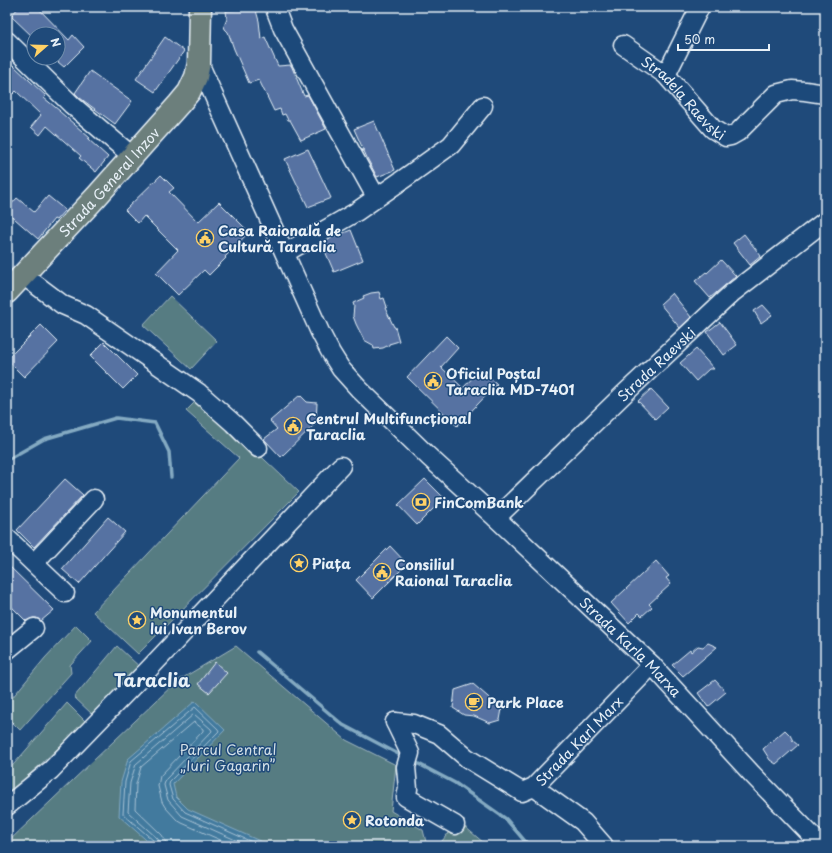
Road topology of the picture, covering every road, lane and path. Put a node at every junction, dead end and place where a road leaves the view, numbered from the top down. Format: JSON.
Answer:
{"nodes":[{"id":1,"x":200,"y":7,"type":"edge"},
{"id":2,"x":277,"y":7,"type":"edge"},
{"id":3,"x":700,"y":7,"type":"edge"},
{"id":4,"x":7,"y":41,"type":"edge"},
{"id":5,"x":624,"y":45,"type":"dead end"},
{"id":6,"x":199,"y":63,"type":"junction"},
{"id":7,"x":666,"y":75,"type":"junction"},
{"id":8,"x":825,"y":94,"type":"edge"},
{"id":9,"x":483,"y":106,"type":"dead end"},
{"id":10,"x":132,"y":156,"type":"junction"},
{"id":11,"x":376,"y":197,"type":"junction"},
{"id":12,"x":825,"y":221,"type":"edge"},
{"id":13,"x":285,"y":253,"type":"junction"},
{"id":14,"x":23,"y":275,"type":"junction"},
{"id":15,"x":7,"y":292,"type":"edge"},
{"id":16,"x":258,"y":448,"type":"dead end"},
{"id":17,"x":341,"y":466,"type":"dead end"},
{"id":18,"x":94,"y":499,"type":"dead end"},
{"id":19,"x":496,"y":518,"type":"junction"},
{"id":20,"x":7,"y":538,"type":"edge"},
{"id":21,"x":34,"y":563,"type":"junction"},
{"id":22,"x":65,"y":593,"type":"dead end"},
{"id":23,"x":34,"y":628,"type":"dead end"},
{"id":24,"x":7,"y":650,"type":"edge"},
{"id":25,"x":652,"y":665,"type":"junction"},
{"id":26,"x":534,"y":787,"type":"junction"},
{"id":27,"x":7,"y":806,"type":"edge"},
{"id":28,"x":455,"y":825,"type":"dead end"},
{"id":29,"x":604,"y":846,"type":"edge"},
{"id":30,"x":822,"y":846,"type":"edge"}],
"edges":[{"from":1,"to":6,"type":"main road","name":"Strada General Inzov"},
{"from":2,"to":11,"type":"street"},
{"from":3,"to":7,"type":"street"},
{"from":4,"to":10,"type":"street"},
{"from":5,"to":7,"type":"street","name":"Stradela Raevski"},
{"from":6,"to":10,"type":"main road","name":"Strada General Inzov"},
{"from":6,"to":13,"type":"street","name":"Strada Karla Marxa"},
{"from":7,"to":8,"type":"street","name":"Stradela Raevski"},
{"from":9,"to":11,"type":"street"},
{"from":10,"to":14,"type":"main road","name":"Strada General Inzov"},
{"from":11,"to":13,"type":"street"},
{"from":12,"to":19,"type":"street","name":"Strada Raevski"},
{"from":13,"to":19,"type":"street","name":"Strada Karla Marxa"},
{"from":14,"to":15,"type":"main road","name":"Strada General Inzov"},
{"from":14,"to":16,"type":"street"},
{"from":17,"to":27,"type":"street"},
{"from":18,"to":21,"type":"street"},
{"from":19,"to":25,"type":"street","name":"Strada Karla Marxa"},
{"from":20,"to":21,"type":"street"},
{"from":21,"to":22,"type":"street"},
{"from":23,"to":24,"type":"street"},
{"from":25,"to":26,"type":"street","name":"Strada Karl Marx"},
{"from":25,"to":30,"type":"street","name":"Strada Karla Marxa"},
{"from":26,"to":28,"type":"street","name":"Strada Karl Marx"},
{"from":26,"to":29,"type":"street"}]}
